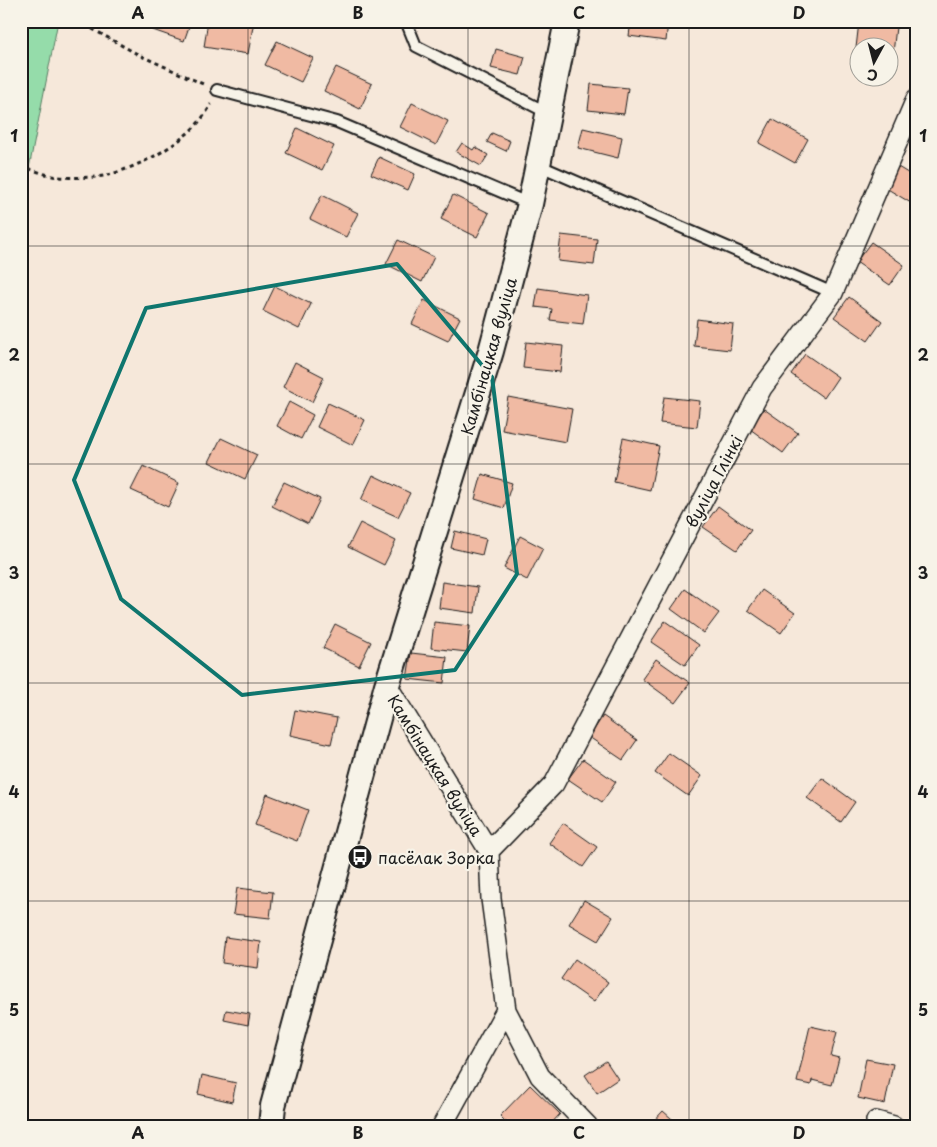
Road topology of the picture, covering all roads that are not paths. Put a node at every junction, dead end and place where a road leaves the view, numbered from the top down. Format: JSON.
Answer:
{"nodes":[{"id":1,"x":406,"y":21,"type":"edge"},
{"id":2,"x":567,"y":21,"type":"edge"},
{"id":3,"x":217,"y":90,"type":"road end"},
{"id":4,"x":916,"y":98,"type":"edge"},
{"id":5,"x":549,"y":114,"type":"junction"},
{"id":6,"x":538,"y":164,"type":"junction"},
{"id":7,"x":530,"y":204,"type":"junction"},
{"id":8,"x":833,"y":293,"type":"junction"},
{"id":9,"x":387,"y":685,"type":"junction"},
{"id":10,"x":489,"y":851,"type":"junction"},
{"id":11,"x":506,"y":1010,"type":"junction"},
{"id":12,"x":271,"y":1126,"type":"edge"},
{"id":13,"x":442,"y":1126,"type":"edge"},
{"id":14,"x":588,"y":1126,"type":"edge"}],
"edges":[{"from":1,"to":5,"type":"lane"},
{"from":2,"to":5,"type":"street","name":"Камбінацкая вуліца"},
{"from":3,"to":7,"type":"lane"},
{"from":4,"to":8,"type":"street","name":"вуліца Глінкі"},
{"from":5,"to":6,"type":"street","name":"Камбінацкая вуліца"},
{"from":6,"to":7,"type":"street","name":"Камбінацкая вуліца"},
{"from":6,"to":8,"type":"lane"},
{"from":7,"to":9,"type":"street","name":"Камбінацкая вуліца"},
{"from":8,"to":10,"type":"street","name":"вуліца Глінкі"},
{"from":9,"to":10,"type":"street","name":"Камбінацкая вуліца"},
{"from":9,"to":12,"type":"street","name":"Камбінацкая вуліца"},
{"from":10,"to":11,"type":"street","name":"Камбінацкая вуліца"},
{"from":11,"to":13,"type":"street"},
{"from":11,"to":14,"type":"street"}]}
